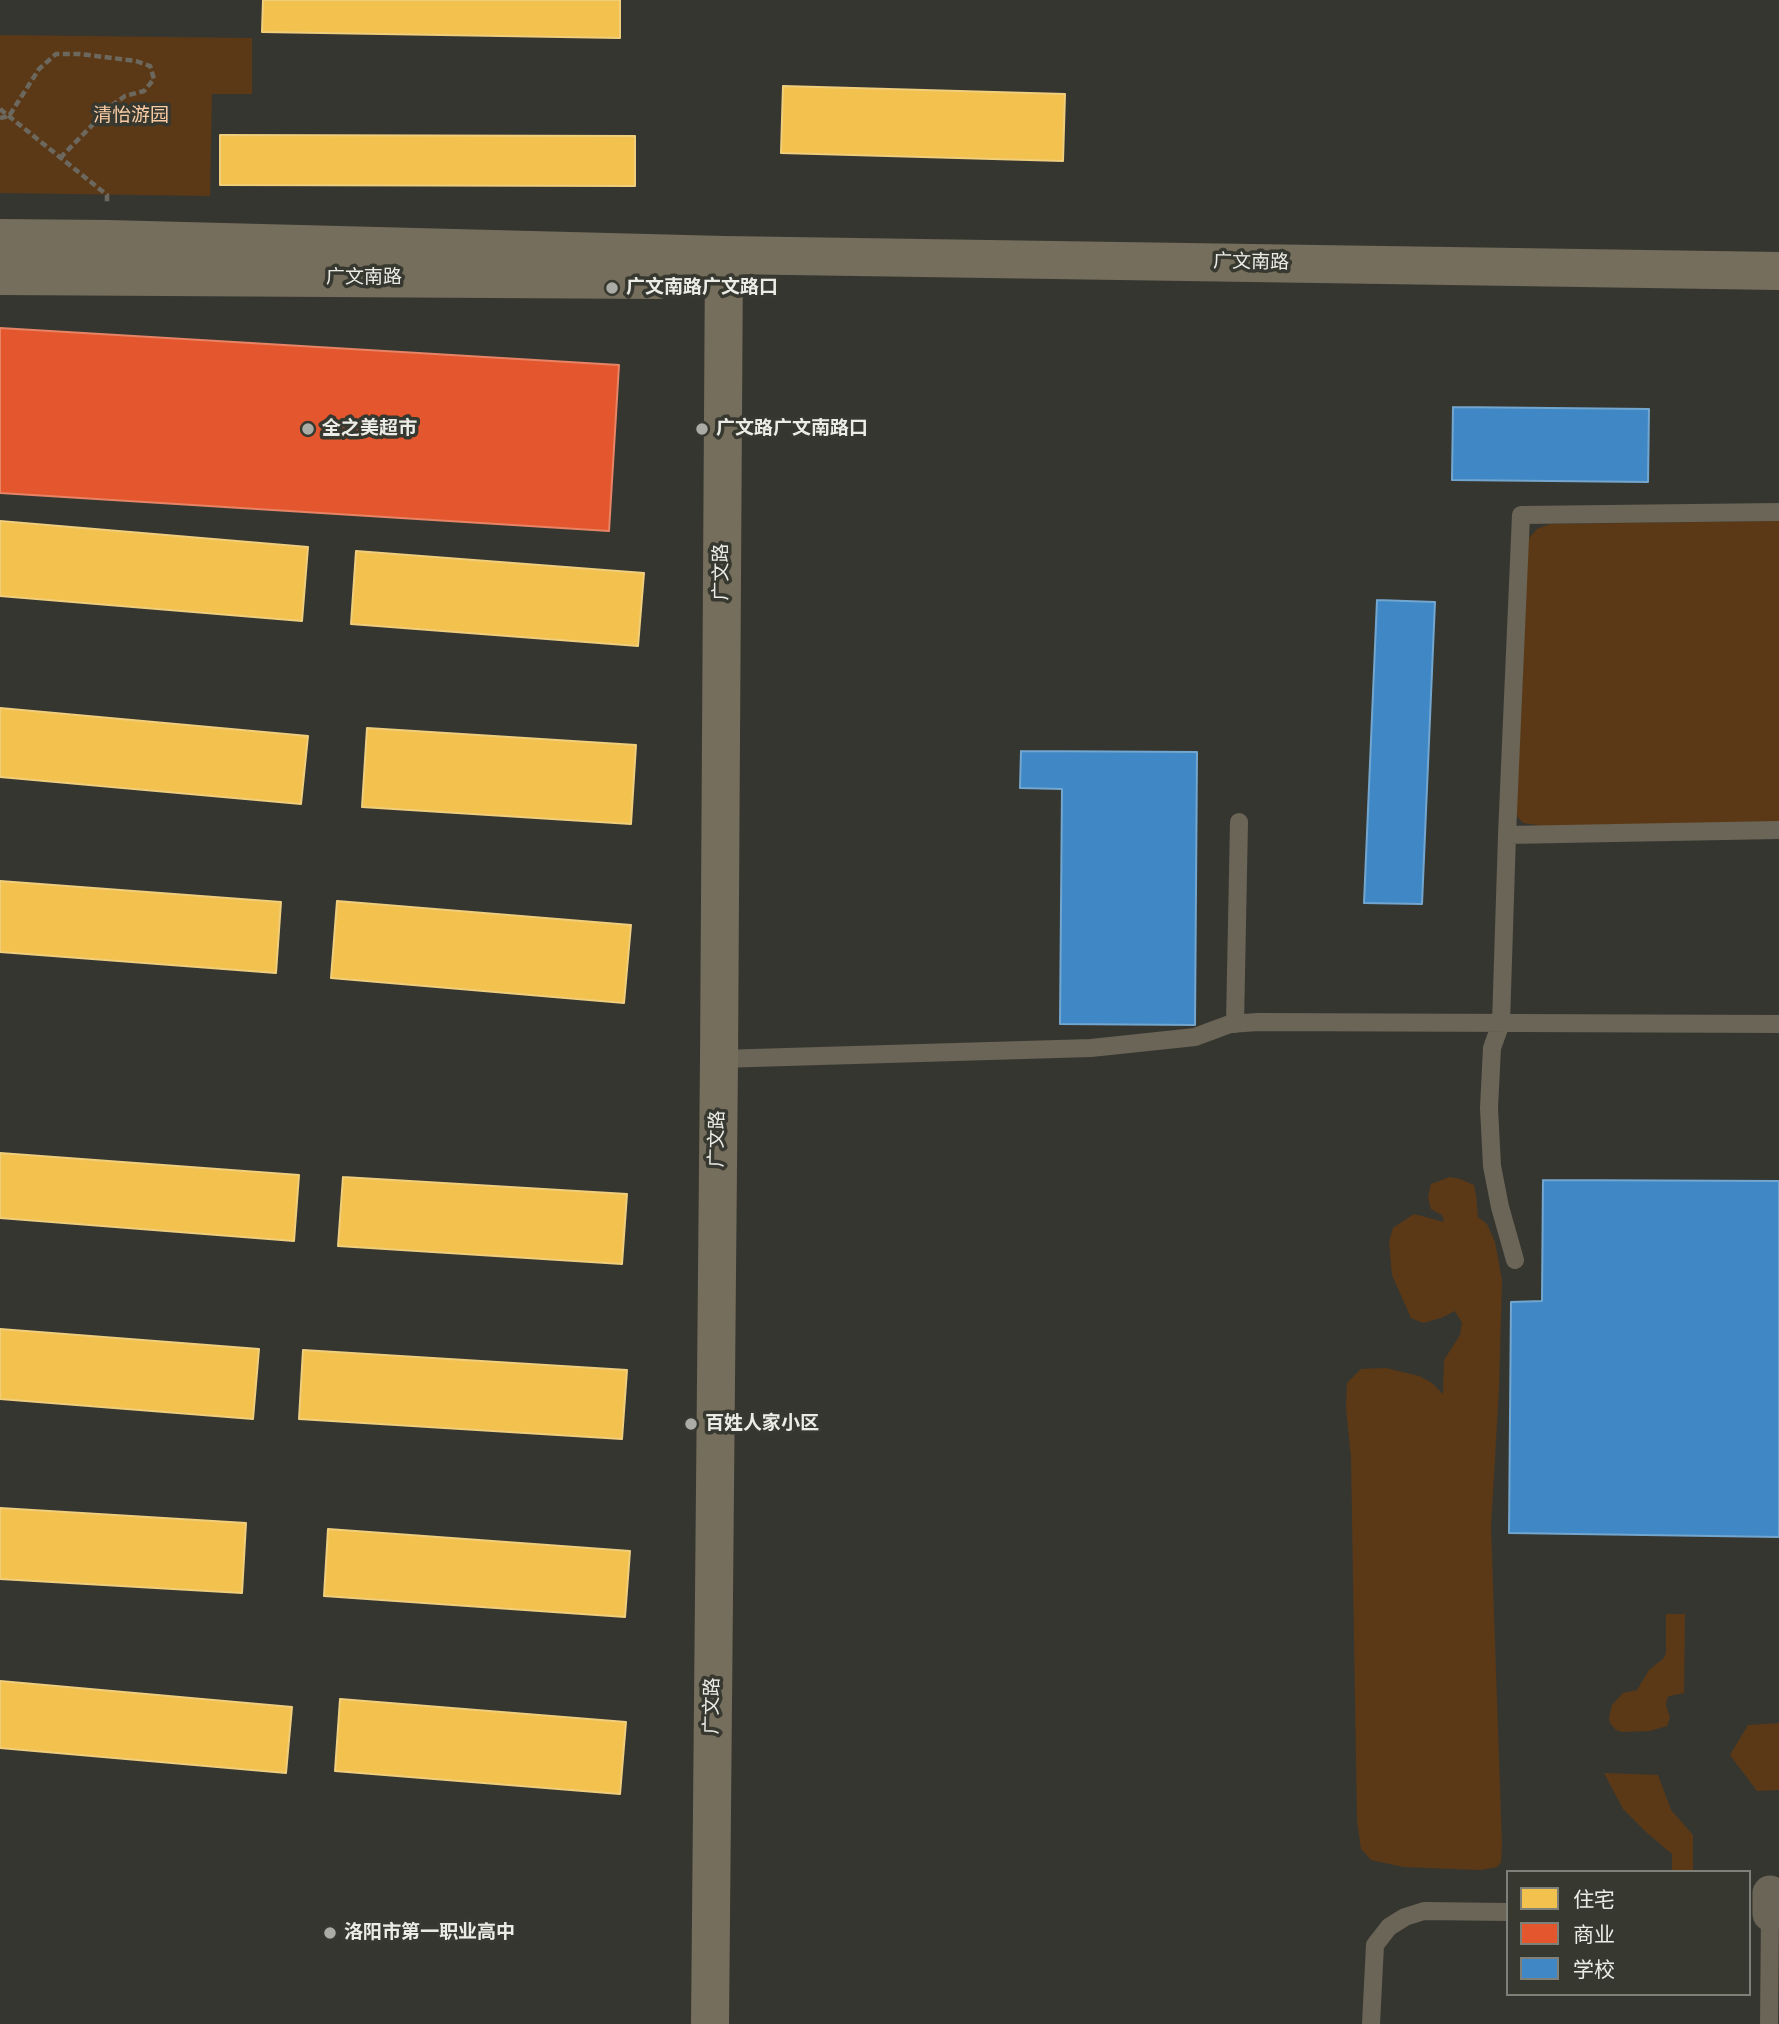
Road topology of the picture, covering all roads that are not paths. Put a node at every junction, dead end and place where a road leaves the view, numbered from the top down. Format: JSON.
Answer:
{"nodes":[{"id":1,"x":0,"y":238,"type":"edge"},
{"id":2,"x":724,"y":254,"type":"junction"},
{"id":3,"x":1779,"y":271,"type":"edge"},
{"id":4,"x":0,"y":276,"type":"edge"},
{"id":5,"x":1779,"y":512,"type":"edge"},
{"id":6,"x":1239,"y":822,"type":"dead end"},
{"id":7,"x":1779,"y":830,"type":"edge"},
{"id":8,"x":1507,"y":835,"type":"junction"},
{"id":9,"x":1501,"y":1023,"type":"junction"},
{"id":10,"x":1235,"y":1024,"type":"junction"},
{"id":11,"x":1779,"y":1024,"type":"edge"},
{"id":12,"x":719,"y":1059,"type":"junction"},
{"id":13,"x":1515,"y":1260,"type":"dead end"},
{"id":14,"x":1767,"y":1909,"type":"edge"},
{"id":15,"x":1506,"y":1912,"type":"edge"},
{"id":16,"x":710,"y":2024,"type":"edge"},
{"id":17,"x":1371,"y":2024,"type":"edge"},
{"id":18,"x":1769,"y":2024,"type":"edge"}],
"edges":[{"from":1,"to":2,"type":"street","name":"广文南路"},
{"from":2,"to":3,"type":"street","name":"广文南路"},
{"from":2,"to":4,"type":"street","name":"广文南路"},
{"from":2,"to":12,"type":"street","name":"广文路"},
{"from":5,"to":8,"type":"lane"},
{"from":6,"to":10,"type":"lane"},
{"from":7,"to":8,"type":"lane"},
{"from":8,"to":9,"type":"lane"},
{"from":9,"to":10,"type":"lane"},
{"from":9,"to":11,"type":"lane"},
{"from":9,"to":13,"type":"lane"},
{"from":10,"to":12,"type":"lane"},
{"from":12,"to":16,"type":"street","name":"广文路"},
{"from":14,"to":18,"type":"lane"},
{"from":15,"to":17,"type":"lane"}]}
